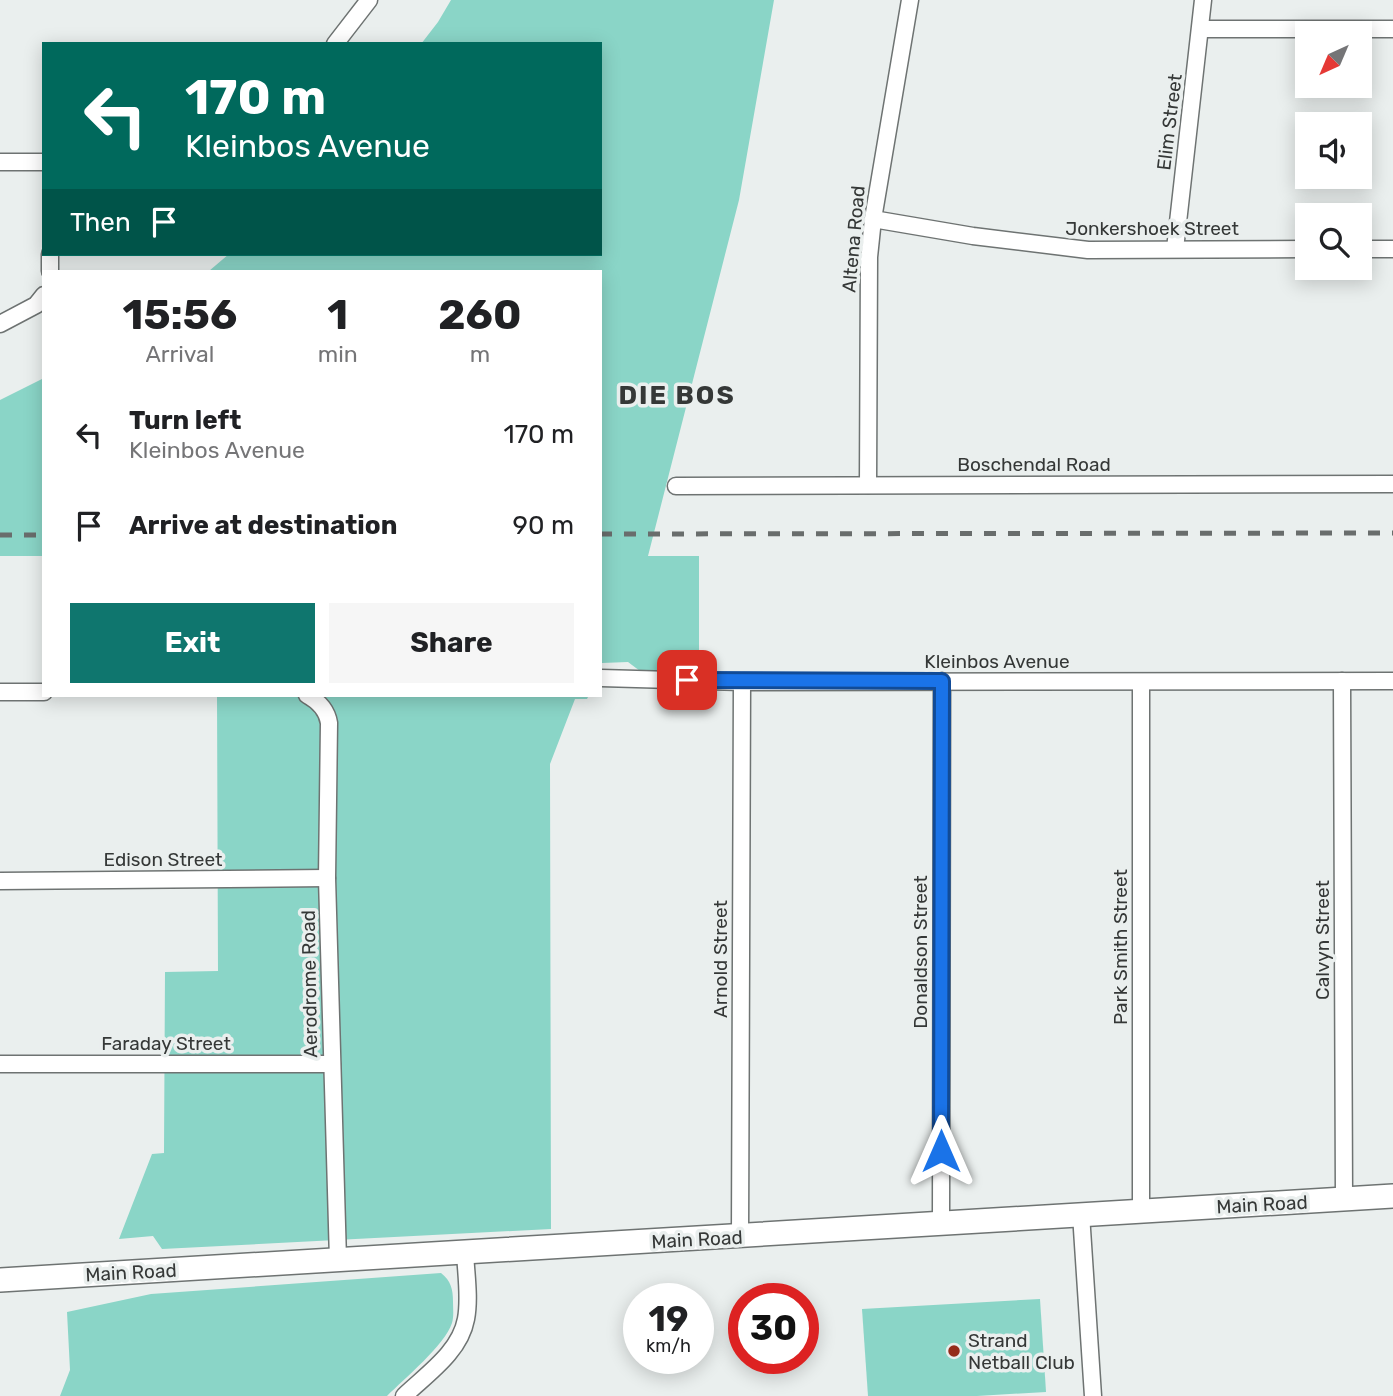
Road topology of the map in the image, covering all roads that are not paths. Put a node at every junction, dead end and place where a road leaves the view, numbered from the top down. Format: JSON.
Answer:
{"nodes":[{"id":1,"x":369,"y":0,"type":"edge"},
{"id":2,"x":910,"y":0,"type":"edge"},
{"id":3,"x":1203,"y":0,"type":"edge"},
{"id":4,"x":1201,"y":29,"type":"junction"},
{"id":5,"x":1393,"y":29,"type":"edge"},
{"id":6,"x":337,"y":42,"type":"edge"},
{"id":7,"x":0,"y":162,"type":"edge"},
{"id":8,"x":42,"y":162,"type":"edge"},
{"id":9,"x":873,"y":219,"type":"junction"},
{"id":10,"x":1175,"y":249,"type":"junction"},
{"id":11,"x":1295,"y":249,"type":"edge"},
{"id":12,"x":1372,"y":249,"type":"edge"},
{"id":13,"x":1393,"y":249,"type":"edge"},
{"id":14,"x":42,"y":298,"type":"edge"},
{"id":15,"x":0,"y":324,"type":"edge"},
{"id":16,"x":1393,"y":484,"type":"edge"},
{"id":17,"x":868,"y":485,"type":"junction"},
{"id":18,"x":676,"y":486,"type":"dead end"},
{"id":19,"x":602,"y":678,"type":"edge"},
{"id":20,"x":942,"y":681,"type":"junction"},
{"id":21,"x":1342,"y":681,"type":"junction"},
{"id":22,"x":1393,"y":681,"type":"edge"},
{"id":23,"x":742,"y":682,"type":"junction"},
{"id":24,"x":1141,"y":683,"type":"junction"},
{"id":25,"x":0,"y":692,"type":"edge"},
{"id":26,"x":42,"y":692,"type":"edge"},
{"id":27,"x":311,"y":697,"type":"edge"},
{"id":28,"x":327,"y":878,"type":"junction"},
{"id":29,"x":0,"y":881,"type":"edge"},
{"id":30,"x":0,"y":1064,"type":"edge"},
{"id":31,"x":331,"y":1064,"type":"junction"},
{"id":32,"x":1393,"y":1196,"type":"edge"},
{"id":33,"x":1344,"y":1199,"type":"junction"},
{"id":34,"x":1141,"y":1212,"type":"junction"},
{"id":35,"x":1081,"y":1214,"type":"junction"},
{"id":36,"x":941,"y":1223,"type":"junction"},
{"id":37,"x":740,"y":1236,"type":"junction"},
{"id":38,"x":465,"y":1252,"type":"junction"},
{"id":39,"x":338,"y":1260,"type":"junction"},
{"id":40,"x":0,"y":1280,"type":"edge"},
{"id":41,"x":404,"y":1396,"type":"edge"},
{"id":42,"x":1093,"y":1396,"type":"edge"}],
"edges":[{"from":1,"to":6,"type":"street"},
{"from":2,"to":9,"type":"street","name":"Altena Road"},
{"from":3,"to":4,"type":"street","name":"Elim Street"},
{"from":4,"to":5,"type":"street"},
{"from":4,"to":10,"type":"street","name":"Elim Street"},
{"from":7,"to":8,"type":"street"},
{"from":9,"to":10,"type":"street","name":"Jonkershoek Street"},
{"from":9,"to":17,"type":"street","name":"Altena Road"},
{"from":10,"to":11,"type":"street","name":"Jonkershoek Street"},
{"from":12,"to":13,"type":"street"},
{"from":14,"to":15,"type":"street"},
{"from":16,"to":17,"type":"street","name":"Boschendal Road"},
{"from":17,"to":18,"type":"street","name":"Boschendal Road"},
{"from":19,"to":23,"type":"street","name":"Kleinbos Avenue"},
{"from":20,"to":23,"type":"street","name":"Kleinbos Avenue"},
{"from":20,"to":24,"type":"street","name":"Kleinbos Avenue"},
{"from":20,"to":36,"type":"street","name":"Donaldson Street"},
{"from":21,"to":22,"type":"street","name":"Kleinbos Avenue"},
{"from":21,"to":24,"type":"street","name":"Kleinbos Avenue"},
{"from":21,"to":33,"type":"street","name":"Calvyn Street"},
{"from":23,"to":37,"type":"street","name":"Arnold Street"},
{"from":24,"to":34,"type":"street","name":"Park Smith Street"},
{"from":25,"to":26,"type":"street"},
{"from":27,"to":28,"type":"street","name":"Aerodrome Road"},
{"from":28,"to":29,"type":"street","name":"Edison Street"},
{"from":28,"to":31,"type":"street","name":"Aerodrome Road"},
{"from":30,"to":31,"type":"street","name":"Faraday Street"},
{"from":31,"to":39,"type":"street","name":"Aerodrome Road"},
{"from":32,"to":33,"type":"main road","name":"Main Road"},
{"from":33,"to":34,"type":"main road","name":"Main Road"},
{"from":34,"to":35,"type":"main road","name":"Main Road"},
{"from":35,"to":36,"type":"main road","name":"Main Road"},
{"from":35,"to":42,"type":"street"},
{"from":36,"to":37,"type":"main road","name":"Main Road"},
{"from":37,"to":38,"type":"main road","name":"Main Road"},
{"from":38,"to":39,"type":"main road","name":"Main Road"},
{"from":38,"to":41,"type":"street"},
{"from":39,"to":40,"type":"main road","name":"Main Road"}]}
